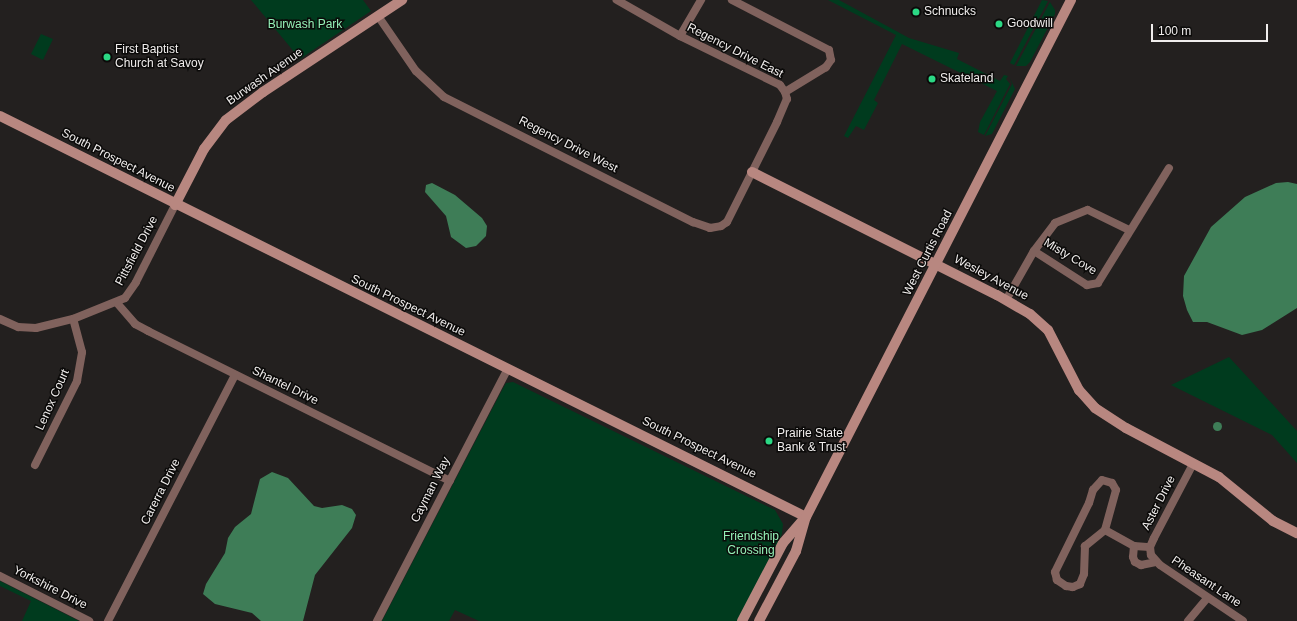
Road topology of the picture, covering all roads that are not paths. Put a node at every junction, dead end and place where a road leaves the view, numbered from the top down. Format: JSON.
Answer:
{"nodes":[{"id":1,"x":402,"y":0,"type":"edge"},
{"id":2,"x":618,"y":0,"type":"edge"},
{"id":3,"x":701,"y":0,"type":"edge"},
{"id":4,"x":732,"y":0,"type":"edge"},
{"id":5,"x":1071,"y":0,"type":"edge"},
{"id":6,"x":378,"y":16,"type":"junction"},
{"id":7,"x":680,"y":36,"type":"junction"},
{"id":8,"x":785,"y":92,"type":"junction"},
{"id":9,"x":0,"y":116,"type":"edge"},
{"id":10,"x":1169,"y":168,"type":"dead end"},
{"id":11,"x":752,"y":172,"type":"junction"},
{"id":12,"x":175,"y":205,"type":"junction"},
{"id":13,"x":1129,"y":230,"type":"junction"},
{"id":14,"x":1034,"y":251,"type":"junction"},
{"id":15,"x":936,"y":264,"type":"junction"},
{"id":16,"x":1006,"y":300,"type":"junction"},
{"id":17,"x":117,"y":303,"type":"junction"},
{"id":18,"x":0,"y":319,"type":"edge"},
{"id":19,"x":73,"y":319,"type":"junction"},
{"id":20,"x":507,"y":370,"type":"junction"},
{"id":21,"x":235,"y":375,"type":"junction"},
{"id":22,"x":1193,"y":464,"type":"junction"},
{"id":23,"x":35,"y":465,"type":"dead end"},
{"id":24,"x":450,"y":481,"type":"junction"},
{"id":25,"x":806,"y":517,"type":"junction"},
{"id":26,"x":1105,"y":530,"type":"junction"},
{"id":27,"x":1297,"y":533,"type":"edge"},
{"id":28,"x":1134,"y":546,"type":"junction"},
{"id":29,"x":1152,"y":555,"type":"junction"},
{"id":30,"x":0,"y":576,"type":"edge"},
{"id":31,"x":1207,"y":598,"type":"junction"},
{"id":32,"x":90,"y":621,"type":"edge"},
{"id":33,"x":108,"y":621,"type":"edge"},
{"id":34,"x":377,"y":621,"type":"edge"},
{"id":35,"x":742,"y":621,"type":"edge"},
{"id":36,"x":759,"y":621,"type":"edge"},
{"id":37,"x":1188,"y":621,"type":"edge"},
{"id":38,"x":1243,"y":621,"type":"edge"}],
"edges":[{"from":1,"to":6,"type":"main road","name":"Burwash Avenue"},
{"from":2,"to":7,"type":"street","name":"Regency Drive East"},
{"from":3,"to":7,"type":"street"},
{"from":4,"to":8,"type":"street"},
{"from":5,"to":15,"type":"main road","name":"West Curtis Road"},
{"from":6,"to":11,"type":"street","name":"Regency Drive West"},
{"from":6,"to":12,"type":"main road","name":"Burwash Avenue"},
{"from":7,"to":8,"type":"street","name":"Regency Drive East"},
{"from":8,"to":11,"type":"street","name":"Regency Drive East"},
{"from":9,"to":12,"type":"main road","name":"South Prospect Avenue"},
{"from":10,"to":13,"type":"street","name":"Misty Cove"},
{"from":11,"to":15,"type":"main road","name":"Wesley Avenue"},
{"from":12,"to":17,"type":"street","name":"Pittsfield Drive"},
{"from":12,"to":20,"type":"main road","name":"South Prospect Avenue"},
{"from":13,"to":14,"type":"street","name":"Misty Cove"},
{"from":13,"to":14,"type":"street","name":"Misty Cove"},
{"from":14,"to":16,"type":"street"},
{"from":15,"to":16,"type":"main road","name":"Wesley Avenue"},
{"from":15,"to":25,"type":"main road","name":"West Curtis Road"},
{"from":16,"to":22,"type":"main road","name":"Wesley Avenue"},
{"from":17,"to":19,"type":"street","name":"Pittsfield Drive"},
{"from":17,"to":21,"type":"street","name":"Shantel Drive"},
{"from":18,"to":19,"type":"street","name":"Pittsfield Drive"},
{"from":19,"to":23,"type":"street","name":"Lenox Court"},
{"from":20,"to":24,"type":"street","name":"Cayman Way"},
{"from":20,"to":25,"type":"main road","name":"South Prospect Avenue"},
{"from":21,"to":24,"type":"street","name":"Shantel Drive"},
{"from":21,"to":33,"type":"street","name":"Carerra Drive"},
{"from":22,"to":27,"type":"main road","name":"Wesley Avenue"},
{"from":22,"to":29,"type":"street","name":"Aster Drive"},
{"from":24,"to":34,"type":"street","name":"Cayman Way"},
{"from":25,"to":35,"type":"main road","name":"West Curtis Road"},
{"from":25,"to":36,"type":"main road","name":"West Curtis Road"},
{"from":26,"to":26,"type":"street"},
{"from":26,"to":28,"type":"street","name":"Pheasant Lane"},
{"from":28,"to":29,"type":"street","name":"Pheasant Lane"},
{"from":28,"to":29,"type":"street","name":"Pheasant Lane"},
{"from":29,"to":31,"type":"street","name":"Pheasant Lane"},
{"from":30,"to":32,"type":"street","name":"Yorkshire Drive"},
{"from":31,"to":37,"type":"street"},
{"from":31,"to":38,"type":"street","name":"Pheasant Lane"}]}
